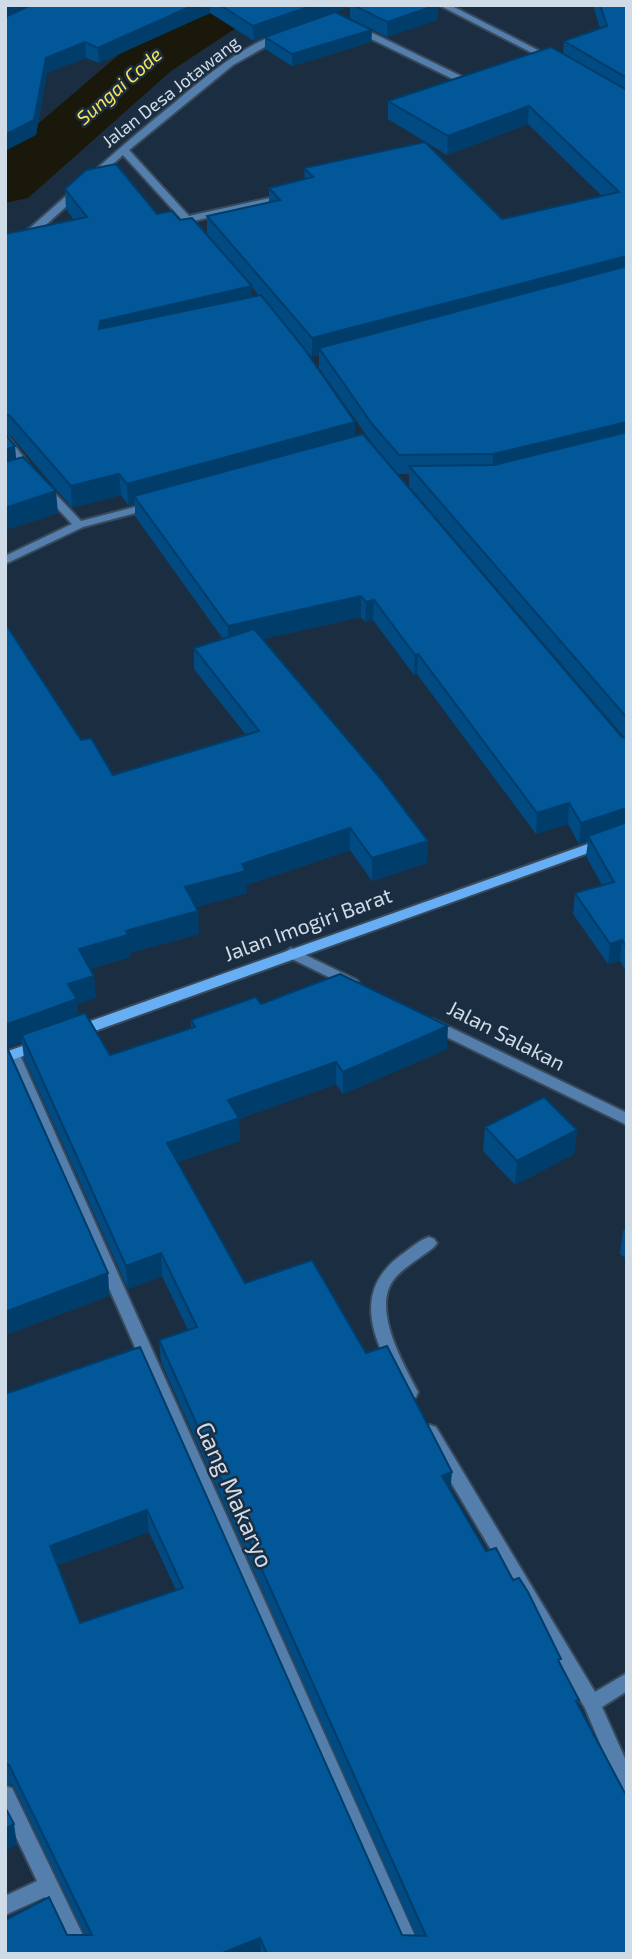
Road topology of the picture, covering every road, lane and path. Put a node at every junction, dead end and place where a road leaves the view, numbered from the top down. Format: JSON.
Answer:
{"nodes":[{"id":1,"x":443,"y":5,"type":"edge"},
{"id":2,"x":347,"y":23,"type":"edge"},
{"id":3,"x":298,"y":30,"type":"edge"},
{"id":4,"x":539,"y":63,"type":"edge"},
{"id":5,"x":482,"y":83,"type":"edge"},
{"id":6,"x":122,"y":149,"type":"junction"},
{"id":7,"x":300,"y":194,"type":"edge"},
{"id":8,"x":187,"y":219,"type":"junction"},
{"id":9,"x":204,"y":239,"type":"edge"},
{"id":10,"x":14,"y":248,"type":"edge"},
{"id":11,"x":5,"y":440,"type":"edge"},
{"id":12,"x":170,"y":500,"type":"edge"},
{"id":13,"x":79,"y":525,"type":"junction"},
{"id":14,"x":5,"y":561,"type":"edge"},
{"id":15,"x":627,"y":834,"type":"edge"},
{"id":16,"x":291,"y":953,"type":"junction"},
{"id":17,"x":366,"y":990,"type":"edge"},
{"id":18,"x":415,"y":1015,"type":"edge"},
{"id":19,"x":9,"y":1056,"type":"edge"},
{"id":20,"x":627,"y":1120,"type":"edge"},
{"id":21,"x":429,"y":1243,"type":"dead end"},
{"id":22,"x":627,"y":1681,"type":"edge"},
{"id":23,"x":593,"y":1704,"type":"junction"},
{"id":24,"x":627,"y":1785,"type":"edge"},
{"id":25,"x":5,"y":1794,"type":"edge"},
{"id":26,"x":49,"y":1885,"type":"junction"},
{"id":27,"x":5,"y":1906,"type":"edge"},
{"id":28,"x":82,"y":1954,"type":"edge"},
{"id":29,"x":413,"y":1954,"type":"edge"}],
"edges":[{"from":1,"to":4,"type":"street"},
{"from":2,"to":5,"type":"street"},
{"from":3,"to":6,"type":"street","name":"Jalan Desa Jotawang"},
{"from":6,"to":8,"type":"street"},
{"from":6,"to":10,"type":"street","name":"Jalan Desa Jotawang"},
{"from":7,"to":8,"type":"street"},
{"from":8,"to":9,"type":"street"},
{"from":11,"to":13,"type":"street"},
{"from":12,"to":13,"type":"street"},
{"from":13,"to":14,"type":"street"},
{"from":15,"to":16,"type":"main road","name":"Jalan Imogiri Barat"},
{"from":16,"to":17,"type":"street"},
{"from":16,"to":19,"type":"main road","name":"Jalan Imogiri Barat"},
{"from":18,"to":20,"type":"street","name":"Jalan Salakan"},
{"from":19,"to":29,"type":"street","name":"Gang Makaryo"},
{"from":21,"to":23,"type":"street"},
{"from":22,"to":23,"type":"street"},
{"from":23,"to":24,"type":"street"},
{"from":25,"to":26,"type":"street"},
{"from":26,"to":27,"type":"street"},
{"from":26,"to":28,"type":"street"}]}
